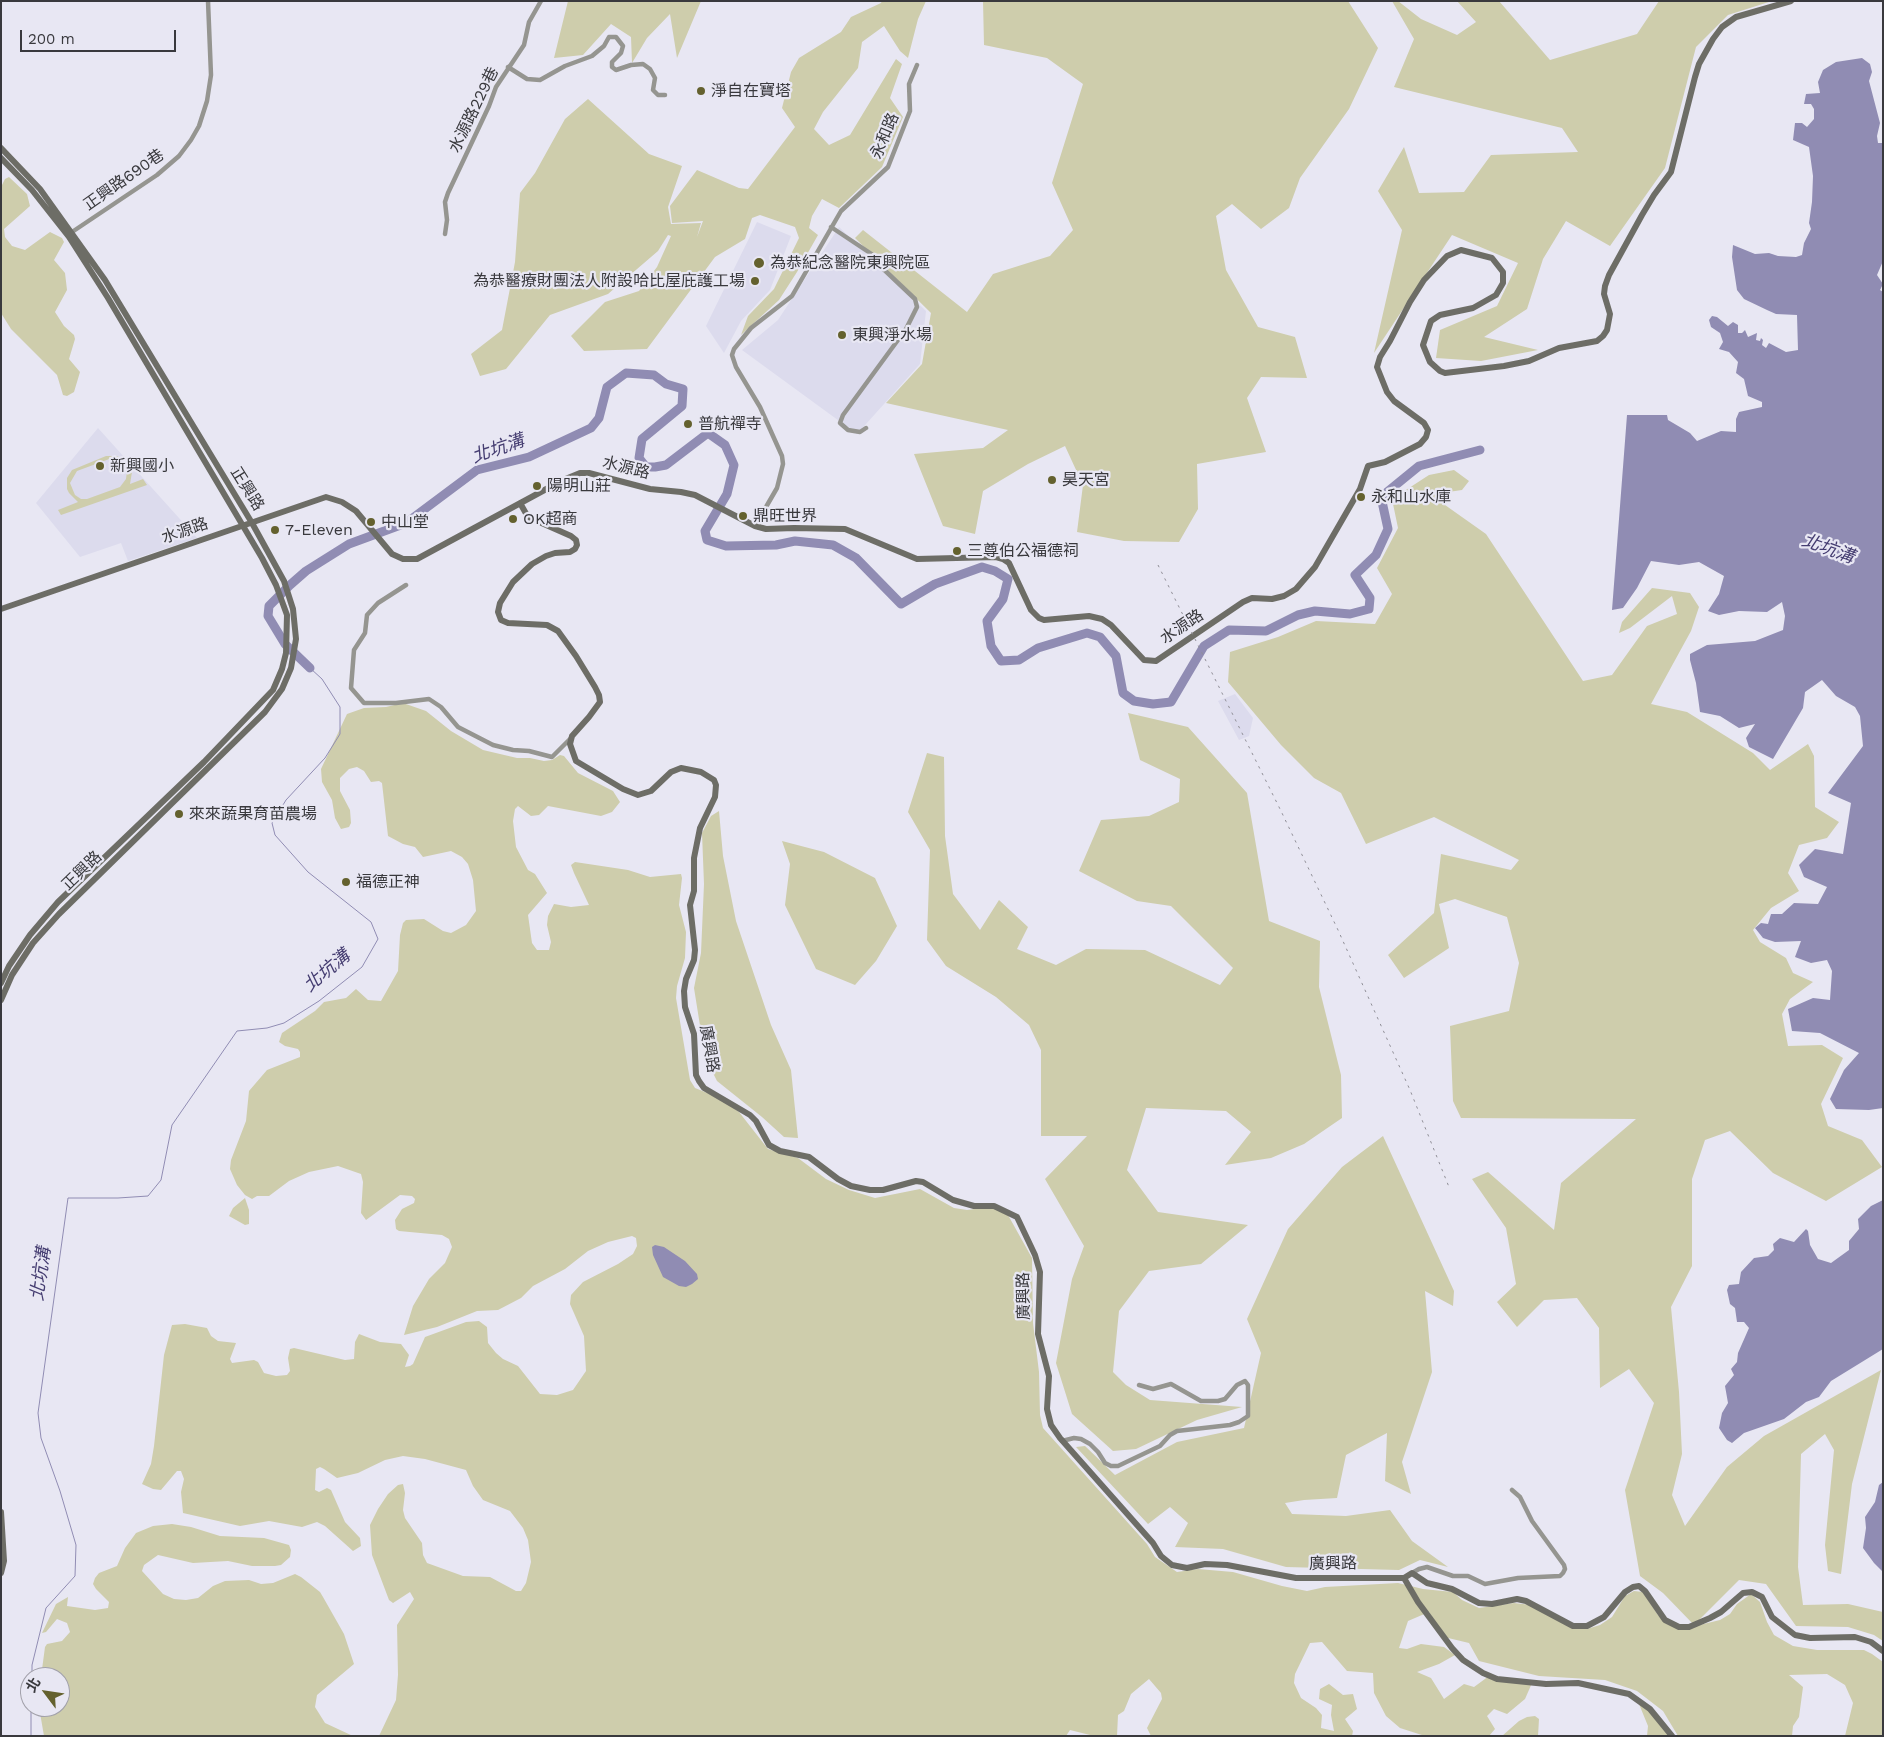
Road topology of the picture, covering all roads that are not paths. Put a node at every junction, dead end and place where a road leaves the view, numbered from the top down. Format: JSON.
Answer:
{"nodes":[{"id":1,"x":208,"y":1,"type":"edge"},
{"id":2,"x":541,"y":1,"type":"edge"},
{"id":3,"x":1791,"y":1,"type":"edge"},
{"id":4,"x":917,"y":65,"type":"dead end"},
{"id":5,"x":508,"y":67,"type":"junction"},
{"id":6,"x":665,"y":94,"type":"dead end"},
{"id":7,"x":1,"y":148,"type":"edge"},
{"id":8,"x":1,"y":158,"type":"edge"},
{"id":9,"x":831,"y":227,"type":"junction"},
{"id":10,"x":72,"y":232,"type":"junction"},
{"id":11,"x":444,"y":234,"type":"dead end"},
{"id":12,"x":866,"y":428,"type":"dead end"},
{"id":13,"x":520,"y":503,"type":"junction"},
{"id":14,"x":252,"y":523,"type":"junction"},
{"id":15,"x":243,"y":526,"type":"junction"},
{"id":16,"x":755,"y":526,"type":"junction"},
{"id":17,"x":406,"y":585,"type":"dead end"},
{"id":18,"x":1,"y":609,"type":"edge"},
{"id":19,"x":572,"y":736,"type":"junction"},
{"id":20,"x":1,"y":983,"type":"edge"},
{"id":21,"x":1,"y":1000,"type":"edge"},
{"id":22,"x":1139,"y":1385,"type":"dead end"},
{"id":23,"x":1062,"y":1441,"type":"junction"},
{"id":24,"x":1512,"y":1490,"type":"dead end"},
{"id":25,"x":1,"y":1512,"type":"edge"},
{"id":26,"x":1,"y":1573,"type":"edge"},
{"id":27,"x":1412,"y":1574,"type":"junction"},
{"id":28,"x":1404,"y":1578,"type":"junction"},
{"id":29,"x":1883,"y":1651,"type":"edge"},
{"id":30,"x":1672,"y":1736,"type":"edge"}],
"edges":[{"from":1,"to":10,"type":"street","name":"正興路690巷"},
{"from":2,"to":5,"type":"street","name":"水源路229巷"},
{"from":3,"to":16,"type":"street","name":"水源路"},
{"from":4,"to":9,"type":"street","name":"永和路"},
{"from":5,"to":6,"type":"street"},
{"from":5,"to":11,"type":"street","name":"水源路229巷"},
{"from":7,"to":10,"type":"street","name":"正興路"},
{"from":8,"to":15,"type":"street","name":"正興路"},
{"from":9,"to":12,"type":"street"},
{"from":9,"to":16,"type":"street","name":"永和路"},
{"from":10,"to":14,"type":"street","name":"正興路"},
{"from":13,"to":14,"type":"street","name":"水源路"},
{"from":13,"to":16,"type":"street","name":"水源路"},
{"from":13,"to":19,"type":"street"},
{"from":14,"to":15,"type":"street","name":"水源路"},
{"from":14,"to":21,"type":"street","name":"正興路"},
{"from":15,"to":18,"type":"street","name":"水源路"},
{"from":15,"to":20,"type":"street","name":"正興路"},
{"from":17,"to":19,"type":"street"},
{"from":19,"to":23,"type":"street","name":"廣興路"},
{"from":22,"to":23,"type":"street"},
{"from":23,"to":28,"type":"street","name":"廣興路"},
{"from":24,"to":27,"type":"street"},
{"from":25,"to":26,"type":"street"},
{"from":27,"to":28,"type":"street"},
{"from":27,"to":29,"type":"street"},
{"from":28,"to":30,"type":"street"}]}
